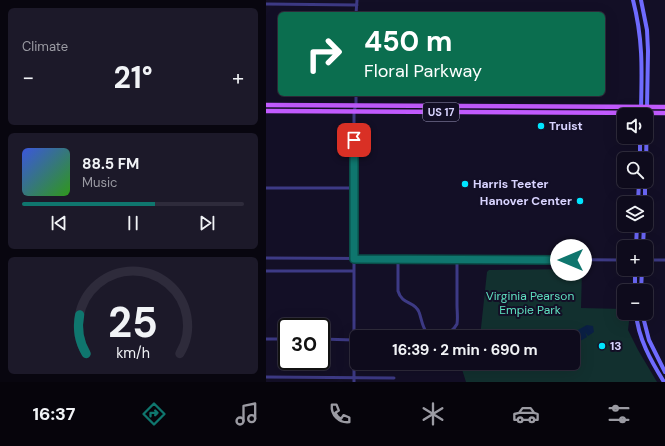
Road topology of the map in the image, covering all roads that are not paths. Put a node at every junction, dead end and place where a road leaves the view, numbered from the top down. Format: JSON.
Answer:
{"nodes":[{"id":1,"x":357,"y":0,"type":"edge"},
{"id":2,"x":633,"y":0,"type":"edge"},
{"id":3,"x":641,"y":0,"type":"edge"},
{"id":4,"x":266,"y":4,"type":"edge"},
{"id":5,"x":357,"y":5,"type":"junction"},
{"id":6,"x":356,"y":12,"type":"edge"},
{"id":7,"x":356,"y":96,"type":"edge"},
{"id":8,"x":266,"y":104,"type":"edge"},
{"id":9,"x":356,"y":105,"type":"junction"},
{"id":10,"x":641,"y":107,"type":"junction"},
{"id":11,"x":647,"y":107,"type":"junction"},
{"id":12,"x":665,"y":107,"type":"edge"},
{"id":13,"x":266,"y":111,"type":"edge"},
{"id":14,"x":354,"y":111,"type":"junction"},
{"id":15,"x":653,"y":113,"type":"edge"},
{"id":16,"x":665,"y":113,"type":"edge"},
{"id":17,"x":617,"y":114,"type":"edge"},
{"id":18,"x":266,"y":188,"type":"edge"},
{"id":19,"x":353,"y":188,"type":"junction"},
{"id":20,"x":266,"y":258,"type":"edge"},
{"id":21,"x":354,"y":259,"type":"junction"},
{"id":22,"x":398,"y":259,"type":"junction"},
{"id":23,"x":457,"y":259,"type":"junction"},
{"id":24,"x":617,"y":260,"type":"edge"},
{"id":25,"x":653,"y":260,"type":"edge"},
{"id":26,"x":665,"y":260,"type":"edge"},
{"id":27,"x":266,"y":271,"type":"edge"},
{"id":28,"x":354,"y":271,"type":"junction"},
{"id":29,"x":637,"y":320,"type":"edge"},
{"id":30,"x":644,"y":320,"type":"edge"},
{"id":31,"x":354,"y":330,"type":"edge"},
{"id":32,"x":266,"y":339,"type":"edge"},
{"id":33,"x":278,"y":339,"type":"edge"},
{"id":34,"x":330,"y":339,"type":"edge"},
{"id":35,"x":350,"y":340,"type":"edge"},
{"id":36,"x":354,"y":370,"type":"edge"},
{"id":37,"x":665,"y":372,"type":"edge"},
{"id":38,"x":266,"y":377,"type":"edge"},
{"id":39,"x":354,"y":377,"type":"junction"},
{"id":40,"x":394,"y":378,"type":"dead end"},
{"id":41,"x":354,"y":382,"type":"edge"},
{"id":42,"x":664,"y":382,"type":"edge"}],
"edges":[{"from":1,"to":5,"type":"street"},
{"from":2,"to":10,"type":"main road"},
{"from":3,"to":11,"type":"main road"},
{"from":4,"to":5,"type":"street"},
{"from":5,"to":6,"type":"street"},
{"from":7,"to":9,"type":"street"},
{"from":8,"to":9,"type":"main road","number":"US 17"},
{"from":9,"to":10,"type":"main road","number":"US 17"},
{"from":9,"to":14,"type":"street"},
{"from":10,"to":11,"type":"main road","number":"US 17"},
{"from":11,"to":12,"type":"main road","number":"US 17"},
{"from":13,"to":14,"type":"main road","number":"US 17"},
{"from":14,"to":17,"type":"main road","number":"US 17"},
{"from":14,"to":19,"type":"street"},
{"from":15,"to":16,"type":"main road","number":"US 17"},
{"from":18,"to":19,"type":"street"},
{"from":19,"to":21,"type":"street"},
{"from":20,"to":21,"type":"street"},
{"from":21,"to":22,"type":"street"},
{"from":21,"to":28,"type":"street"},
{"from":22,"to":23,"type":"street"},
{"from":22,"to":23,"type":"street"},
{"from":23,"to":24,"type":"street"},
{"from":25,"to":26,"type":"street"},
{"from":27,"to":28,"type":"street"},
{"from":28,"to":31,"type":"street"},
{"from":29,"to":42,"type":"main road"},
{"from":30,"to":37,"type":"main road"},
{"from":32,"to":33,"type":"street"},
{"from":34,"to":35,"type":"street"},
{"from":36,"to":39,"type":"street"},
{"from":38,"to":39,"type":"street"},
{"from":39,"to":40,"type":"street"},
{"from":39,"to":41,"type":"street"}]}
